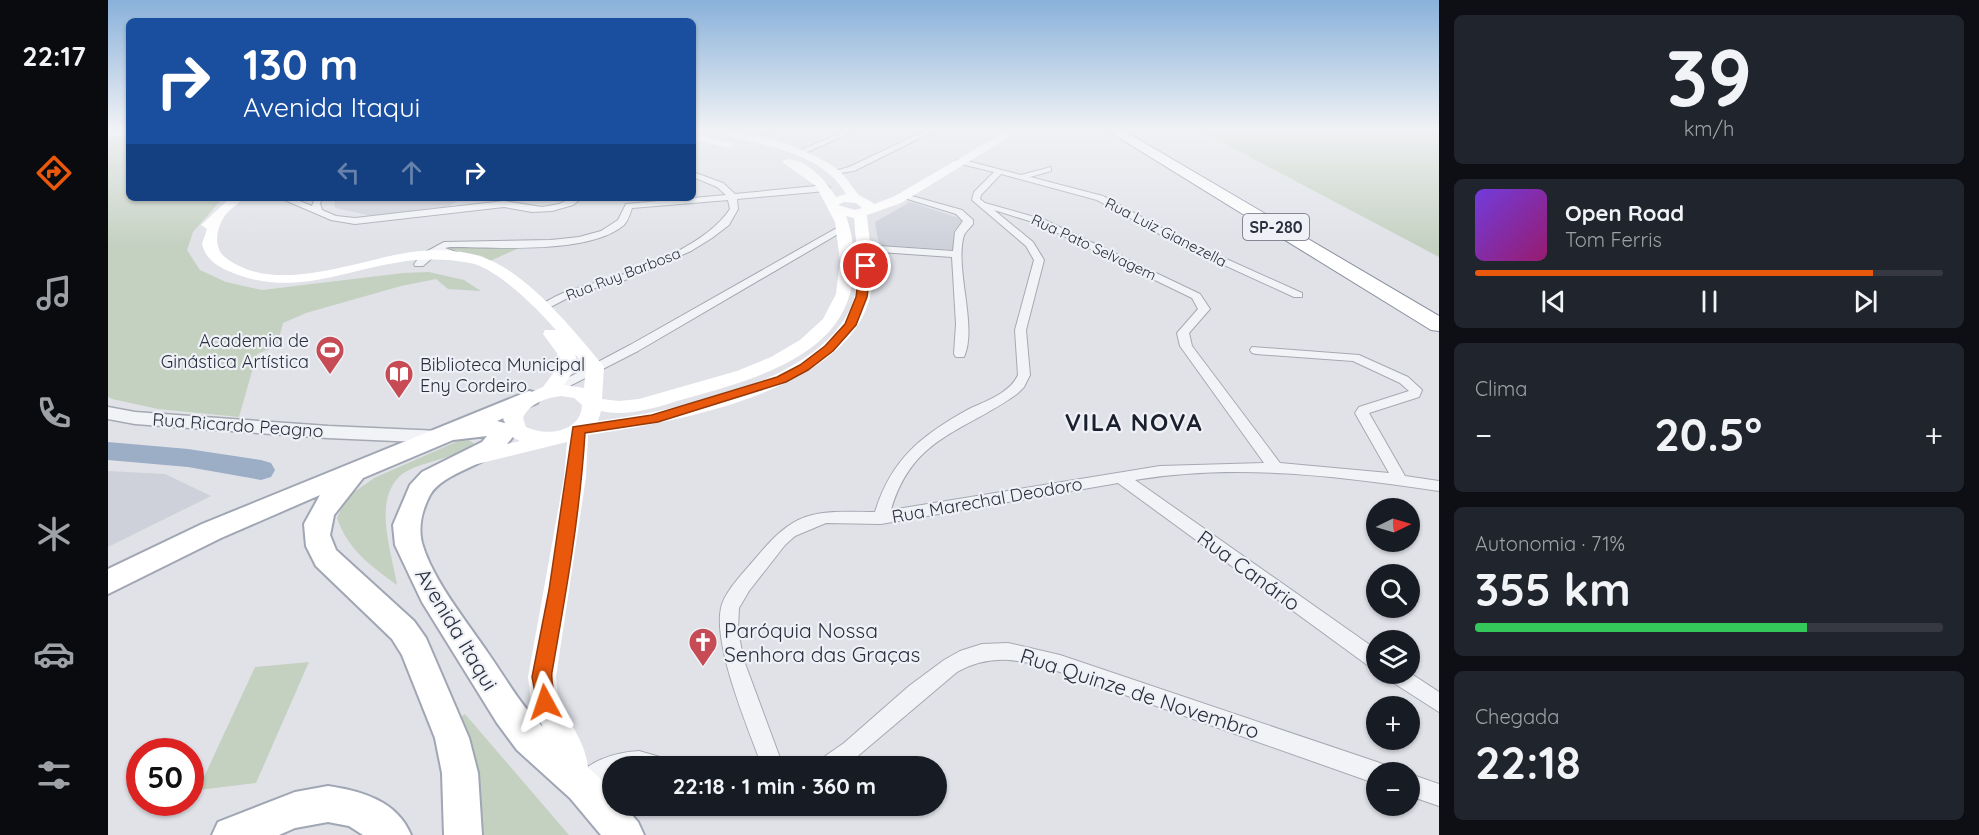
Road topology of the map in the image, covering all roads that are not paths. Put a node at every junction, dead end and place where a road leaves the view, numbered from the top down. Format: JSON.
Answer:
{"nodes":[{"id":1,"x":799,"y":168,"type":"edge"},
{"id":2,"x":827,"y":168,"type":"edge"},
{"id":3,"x":853,"y":168,"type":"edge"},
{"id":4,"x":949,"y":168,"type":"edge"},
{"id":5,"x":988,"y":168,"type":"edge"},
{"id":6,"x":1177,"y":168,"type":"edge"},
{"id":7,"x":1200,"y":168,"type":"edge"},
{"id":8,"x":1048,"y":170,"type":"dead end"},
{"id":9,"x":1000,"y":171,"type":"junction"},
{"id":10,"x":835,"y":172,"type":"junction"},
{"id":11,"x":696,"y":175,"type":"edge"},
{"id":12,"x":1022,"y":177,"type":"junction"},
{"id":13,"x":826,"y":188,"type":"junction"},
{"id":14,"x":733,"y":197,"type":"junction"},
{"id":15,"x":900,"y":198,"type":"junction"},
{"id":16,"x":696,"y":199,"type":"edge"},
{"id":17,"x":234,"y":201,"type":"edge"},
{"id":18,"x":292,"y":201,"type":"edge"},
{"id":19,"x":317,"y":201,"type":"edge"},
{"id":20,"x":497,"y":201,"type":"edge"},
{"id":21,"x":572,"y":201,"type":"edge"},
{"id":22,"x":661,"y":201,"type":"edge"},
{"id":23,"x":625,"y":203,"type":"edge"},
{"id":24,"x":504,"y":204,"type":"junction"},
{"id":25,"x":983,"y":204,"type":"junction"},
{"id":26,"x":860,"y":205,"type":"junction"},
{"id":27,"x":318,"y":211,"type":"junction"},
{"id":28,"x":837,"y":214,"type":"junction"},
{"id":29,"x":865,"y":248,"type":"junction"},
{"id":30,"x":957,"y":255,"type":"junction"},
{"id":31,"x":428,"y":257,"type":"junction"},
{"id":32,"x":1298,"y":295,"type":"dead end"},
{"id":33,"x":1439,"y":306,"type":"edge"},
{"id":34,"x":545,"y":307,"type":"junction"},
{"id":35,"x":1439,"y":325,"type":"edge"},
{"id":36,"x":1256,"y":350,"type":"dead end"},
{"id":37,"x":960,"y":354,"type":"dead end"},
{"id":38,"x":595,"y":367,"type":"junction"},
{"id":39,"x":540,"y":394,"type":"junction"},
{"id":40,"x":592,"y":403,"type":"junction"},
{"id":41,"x":108,"y":413,"type":"edge"},
{"id":42,"x":369,"y":433,"type":"junction"},
{"id":43,"x":568,"y":434,"type":"junction"},
{"id":44,"x":454,"y":443,"type":"junction"},
{"id":45,"x":1274,"y":466,"type":"junction"},
{"id":46,"x":363,"y":470,"type":"junction"},
{"id":47,"x":1120,"y":478,"type":"junction"},
{"id":48,"x":1400,"y":480,"type":"junction"},
{"id":49,"x":1439,"y":486,"type":"edge"},
{"id":50,"x":881,"y":518,"type":"junction"},
{"id":51,"x":108,"y":582,"type":"edge"},
{"id":52,"x":1366,"y":653,"type":"edge"},
{"id":53,"x":1410,"y":684,"type":"edge"},
{"id":54,"x":1439,"y":704,"type":"edge"},
{"id":55,"x":768,"y":756,"type":"edge"},
{"id":56,"x":843,"y":756,"type":"edge"},
{"id":57,"x":1366,"y":769,"type":"edge"},
{"id":58,"x":602,"y":770,"type":"edge"},
{"id":59,"x":579,"y":781,"type":"junction"},
{"id":60,"x":1420,"y":788,"type":"edge"},
{"id":61,"x":1439,"y":795,"type":"edge"},
{"id":62,"x":231,"y":835,"type":"edge"},
{"id":63,"x":392,"y":835,"type":"edge"},
{"id":64,"x":463,"y":835,"type":"edge"},
{"id":65,"x":625,"y":835,"type":"edge"}],
"edges":[{"from":1,"to":13,"type":"main road"},
{"from":2,"to":10,"type":"main road","name":"Avenida Itaqui"},
{"from":3,"to":10,"type":"street"},
{"from":4,"to":15,"type":"main road"},
{"from":5,"to":9,"type":"street","name":"Rua Luiz Gianezella"},
{"from":6,"to":35,"type":"highway","number":"SP-280"},
{"from":7,"to":33,"type":"highway","number":"SP-280"},
{"from":8,"to":12,"type":"street"},
{"from":9,"to":12,"type":"street","name":"Rua Luiz Gianezella"},
{"from":9,"to":25,"type":"street"},
{"from":10,"to":26,"type":"main road","name":"Avenida Itaqui"},
{"from":11,"to":14,"type":"street"},
{"from":12,"to":32,"type":"street","name":"Rua Luiz Gianezella"},
{"from":13,"to":14,"type":"street"},
{"from":13,"to":28,"type":"main road"},
{"from":14,"to":16,"type":"street"},
{"from":14,"to":34,"type":"street","name":"Rua Ruy Barbosa"},
{"from":15,"to":26,"type":"main road"},
{"from":15,"to":30,"type":"street"},
{"from":17,"to":31,"type":"main road"},
{"from":18,"to":27,"type":"street"},
{"from":19,"to":27,"type":"street"},
{"from":20,"to":24,"type":"street"},
{"from":21,"to":24,"type":"street"},
{"from":22,"to":23,"type":"street"},
{"from":23,"to":31,"type":"street"},
{"from":24,"to":27,"type":"street"},
{"from":25,"to":45,"type":"street","name":"Rua Pato Selvagem"},
{"from":25,"to":50,"type":"street","name":"Rua Marechal Deodoro"},
{"from":26,"to":28,"type":"main road"},
{"from":26,"to":29,"type":"main road","name":"Avenida Itaqui"},
{"from":28,"to":38,"type":"street"},
{"from":28,"to":40,"type":"main road"},
{"from":29,"to":30,"type":"street"},
{"from":29,"to":43,"type":"main road","name":"Avenida Itaqui"},
{"from":30,"to":37,"type":"street"},
{"from":31,"to":34,"type":"main road"},
{"from":31,"to":39,"type":"main road"},
{"from":34,"to":38,"type":"main road"},
{"from":36,"to":48,"type":"street"},
{"from":38,"to":39,"type":"street"},
{"from":38,"to":40,"type":"main road"},
{"from":39,"to":40,"type":"main road"},
{"from":39,"to":43,"type":"main road"},
{"from":39,"to":44,"type":"main road"},
{"from":40,"to":43,"type":"main road"},
{"from":41,"to":42,"type":"street","name":"Rua Ricardo Peagno"},
{"from":42,"to":44,"type":"street","name":"Rua Ricardo Peagno"},
{"from":42,"to":46,"type":"street"},
{"from":43,"to":44,"type":"main road","name":"Avenida Itaqui"},
{"from":43,"to":59,"type":"main road"},
{"from":44,"to":46,"type":"main road"},
{"from":44,"to":59,"type":"main road","name":"Avenida Itaqui"},
{"from":45,"to":47,"type":"street","name":"Rua Marechal Deodoro"},
{"from":45,"to":48,"type":"street","name":"Rua Marechal Deodoro"},
{"from":46,"to":51,"type":"main road"},
{"from":46,"to":64,"type":"main road"},
{"from":47,"to":50,"type":"street","name":"Rua Marechal Deodoro"},
{"from":47,"to":52,"type":"street","name":"Rua Canário"},
{"from":48,"to":49,"type":"street","name":"Rua Marechal Deodoro"},
{"from":50,"to":55,"type":"street"},
{"from":53,"to":54,"type":"street"},
{"from":56,"to":57,"type":"street","name":"Rua Quinze de Novembro"},
{"from":58,"to":59,"type":"street"},
{"from":59,"to":65,"type":"main road","name":"Avenida Itaqui"},
{"from":60,"to":61,"type":"street"},
{"from":62,"to":63,"type":"main road"}]}
